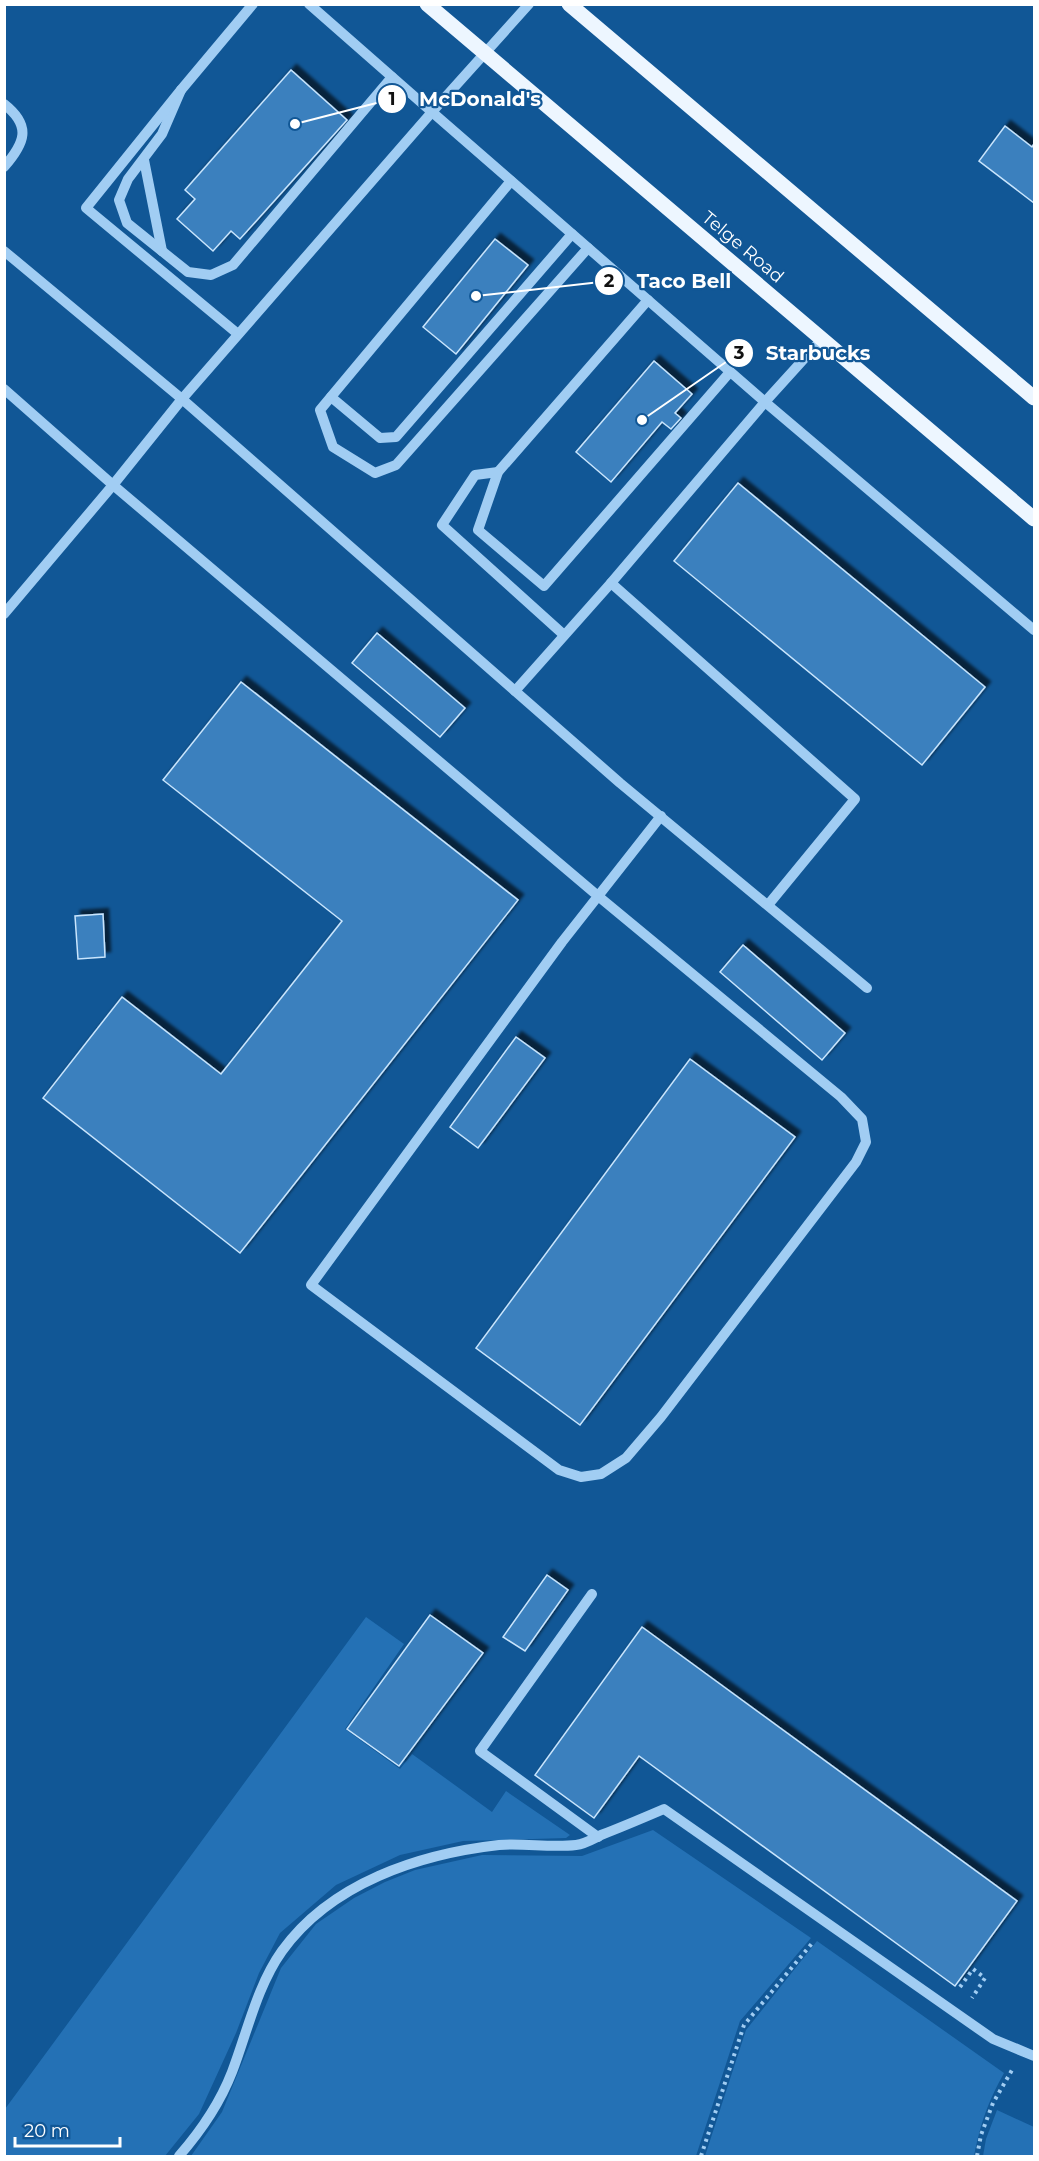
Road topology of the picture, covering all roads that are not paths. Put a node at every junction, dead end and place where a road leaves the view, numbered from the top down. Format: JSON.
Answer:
{"nodes":[{"id":1,"x":253,"y":4,"type":"edge"},
{"id":2,"x":309,"y":4,"type":"edge"},
{"id":3,"x":427,"y":4,"type":"edge"},
{"id":4,"x":529,"y":4,"type":"edge"},
{"id":5,"x":569,"y":4,"type":"edge"},
{"id":6,"x":485,"y":53,"type":"junction"},
{"id":7,"x":392,"y":76,"type":"junction"},
{"id":8,"x":181,"y":90,"type":"junction"},
{"id":9,"x":4,"y":104,"type":"edge"},
{"id":10,"x":432,"y":112,"type":"junction"},
{"id":11,"x":144,"y":160,"type":"junction"},
{"id":12,"x":4,"y":167,"type":"edge"},
{"id":13,"x":511,"y":181,"type":"junction"},
{"id":14,"x":572,"y":234,"type":"junction"},
{"id":15,"x":588,"y":248,"type":"junction"},
{"id":16,"x":4,"y":251,"type":"edge"},
{"id":17,"x":162,"y":251,"type":"junction"},
{"id":18,"x":648,"y":300,"type":"junction"},
{"id":19,"x":238,"y":334,"type":"junction"},
{"id":20,"x":822,"y":339,"type":"junction"},
{"id":21,"x":730,"y":372,"type":"junction"},
{"id":22,"x":4,"y":389,"type":"edge"},
{"id":23,"x":331,"y":397,"type":"junction"},
{"id":24,"x":1035,"y":398,"type":"edge"},
{"id":25,"x":182,"y":399,"type":"junction"},
{"id":26,"x":765,"y":402,"type":"junction"},
{"id":27,"x":498,"y":472,"type":"junction"},
{"id":28,"x":113,"y":485,"type":"junction"},
{"id":29,"x":1035,"y":519,"type":"edge"},
{"id":30,"x":611,"y":583,"type":"junction"},
{"id":31,"x":4,"y":614,"type":"edge"},
{"id":32,"x":1035,"y":630,"type":"edge"},
{"id":33,"x":564,"y":635,"type":"junction"},
{"id":34,"x":515,"y":691,"type":"junction"},
{"id":35,"x":661,"y":816,"type":"junction"},
{"id":36,"x":598,"y":896,"type":"junction"},
{"id":37,"x":768,"y":905,"type":"junction"},
{"id":38,"x":867,"y":988,"type":"dead end"},
{"id":39,"x":592,"y":1594,"type":"dead end"},
{"id":40,"x":597,"y":1837,"type":"junction"},
{"id":41,"x":1035,"y":2056,"type":"edge"},
{"id":42,"x":179,"y":2157,"type":"edge"}],
"edges":[{"from":1,"to":8,"type":"lane"},
{"from":2,"to":7,"type":"lane"},
{"from":3,"to":6,"type":"main road","name":"Telge Road"},
{"from":4,"to":6,"type":"lane"},
{"from":5,"to":24,"type":"main road"},
{"from":6,"to":10,"type":"lane"},
{"from":6,"to":20,"type":"main road","name":"Telge Road"},
{"from":7,"to":10,"type":"lane"},
{"from":7,"to":17,"type":"lane"},
{"from":8,"to":11,"type":"lane"},
{"from":8,"to":19,"type":"lane"},
{"from":9,"to":12,"type":"lane"},
{"from":10,"to":13,"type":"lane"},
{"from":10,"to":19,"type":"lane"},
{"from":11,"to":17,"type":"lane"},
{"from":11,"to":17,"type":"lane"},
{"from":13,"to":14,"type":"lane"},
{"from":13,"to":23,"type":"lane"},
{"from":14,"to":15,"type":"lane"},
{"from":14,"to":23,"type":"lane"},
{"from":15,"to":18,"type":"lane"},
{"from":15,"to":23,"type":"lane"},
{"from":16,"to":25,"type":"lane"},
{"from":18,"to":21,"type":"lane"},
{"from":18,"to":27,"type":"lane"},
{"from":19,"to":25,"type":"lane"},
{"from":20,"to":26,"type":"lane"},
{"from":20,"to":29,"type":"main road","name":"Telge Road"},
{"from":21,"to":26,"type":"lane"},
{"from":21,"to":27,"type":"lane"},
{"from":22,"to":28,"type":"lane"},
{"from":25,"to":28,"type":"lane"},
{"from":25,"to":34,"type":"lane"},
{"from":26,"to":30,"type":"lane"},
{"from":26,"to":32,"type":"lane"},
{"from":27,"to":33,"type":"lane"},
{"from":28,"to":31,"type":"lane"},
{"from":28,"to":36,"type":"lane"},
{"from":30,"to":33,"type":"lane"},
{"from":30,"to":37,"type":"lane"},
{"from":33,"to":34,"type":"lane"},
{"from":34,"to":35,"type":"lane"},
{"from":35,"to":36,"type":"lane"},
{"from":35,"to":37,"type":"lane"},
{"from":36,"to":36,"type":"lane"},
{"from":37,"to":38,"type":"lane"},
{"from":39,"to":40,"type":"lane"},
{"from":40,"to":41,"type":"lane"},
{"from":40,"to":42,"type":"lane"}]}
